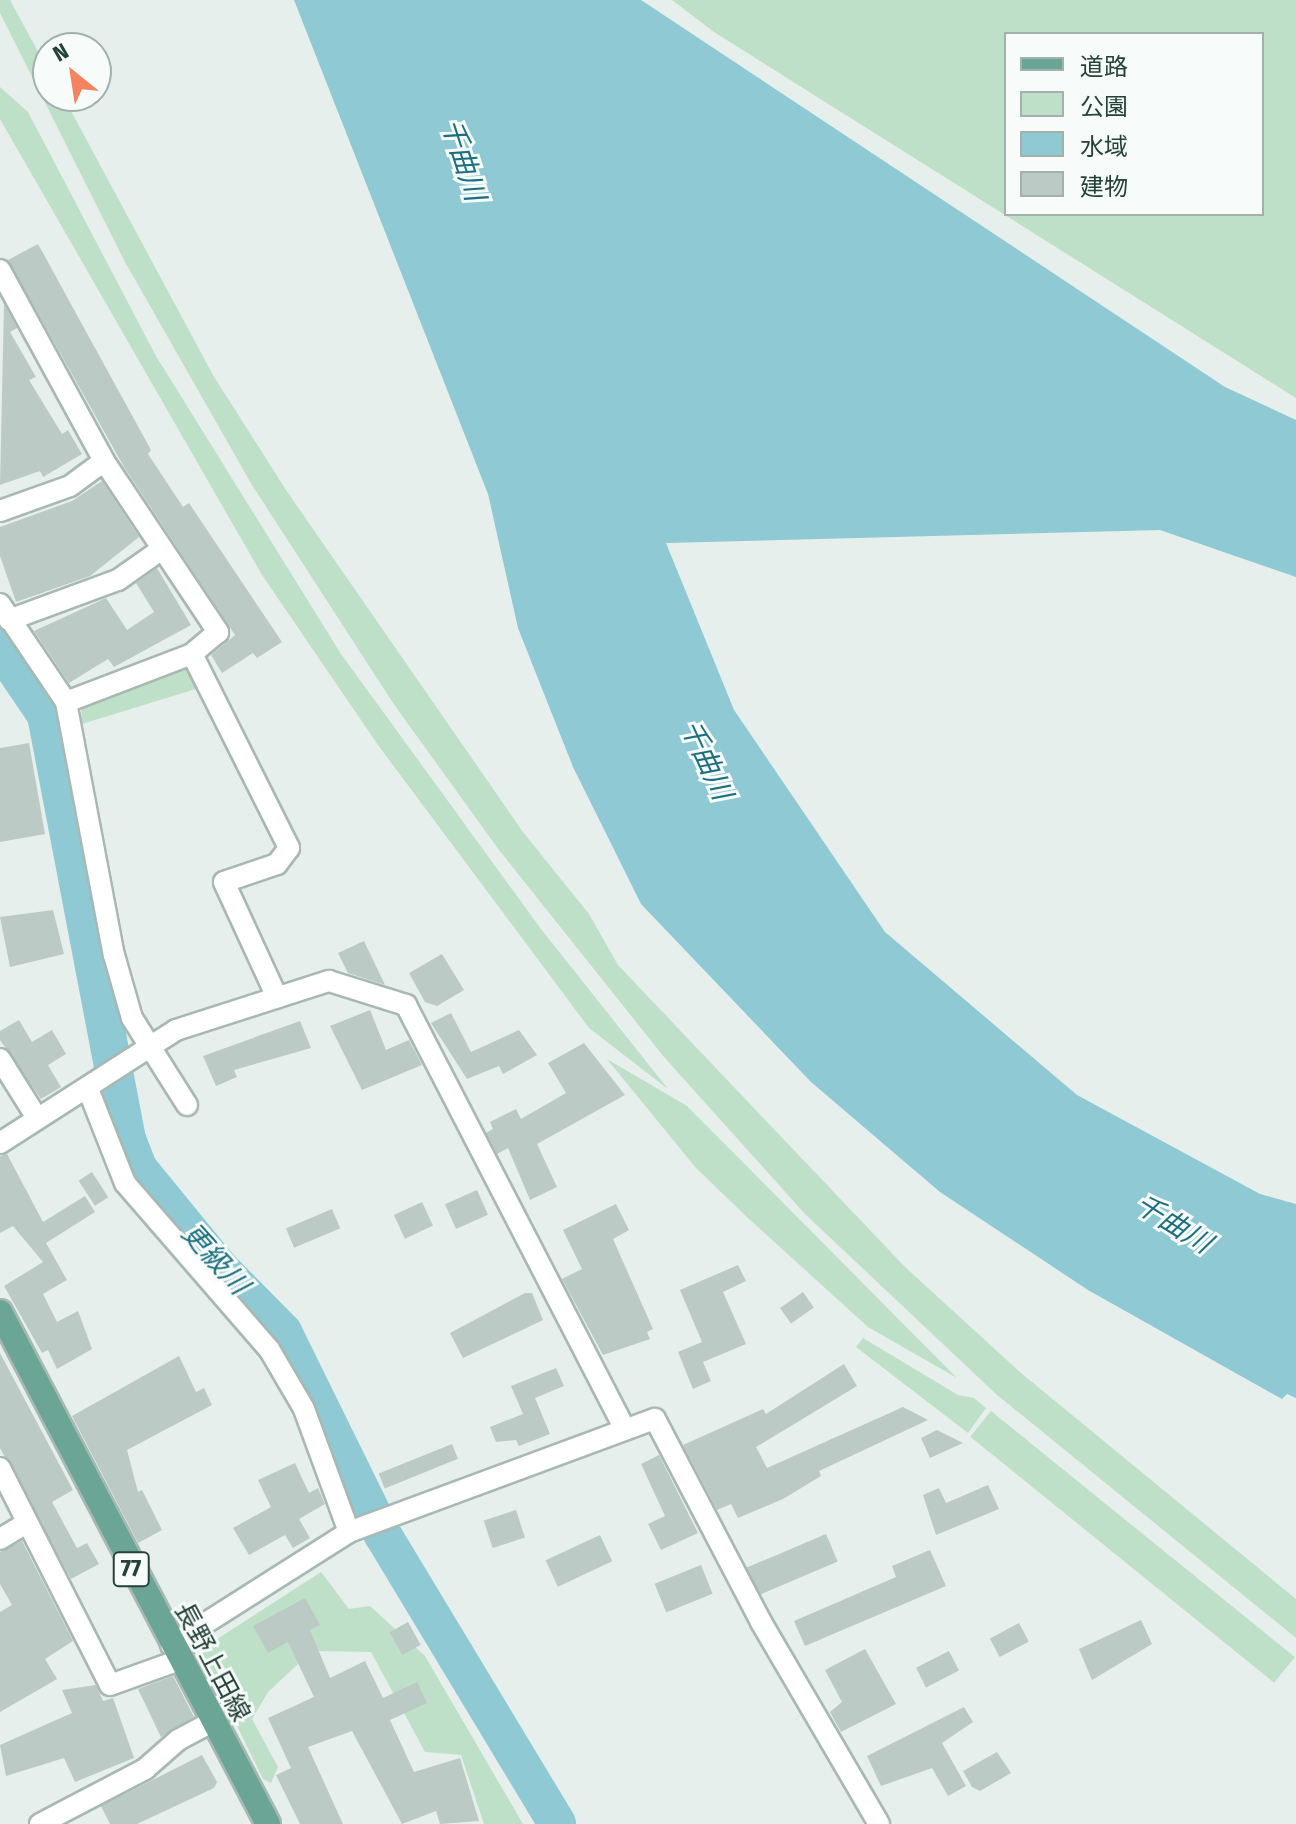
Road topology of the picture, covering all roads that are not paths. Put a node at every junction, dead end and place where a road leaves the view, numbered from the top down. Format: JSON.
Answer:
{"nodes":[{"id":1,"x":0,"y":270,"type":"edge"},
{"id":2,"x":104,"y":461,"type":"junction"},
{"id":3,"x":0,"y":511,"type":"edge"},
{"id":4,"x":162,"y":549,"type":"junction"},
{"id":5,"x":4,"y":612,"type":"edge"},
{"id":6,"x":192,"y":654,"type":"junction"},
{"id":7,"x":66,"y":702,"type":"junction"},
{"id":8,"x":277,"y":997,"type":"junction"},
{"id":9,"x":149,"y":1043,"type":"junction"},
{"id":10,"x":0,"y":1059,"type":"edge"},
{"id":11,"x":94,"y":1086,"type":"junction"},
{"id":12,"x":187,"y":1105,"type":"dead end"},
{"id":13,"x":37,"y":1118,"type":"junction"},
{"id":14,"x":0,"y":1143,"type":"edge"},
{"id":15,"x":0,"y":1312,"type":"edge"},
{"id":16,"x":624,"y":1428,"type":"junction"},
{"id":17,"x":0,"y":1468,"type":"edge"},
{"id":18,"x":27,"y":1523,"type":"junction"},
{"id":19,"x":352,"y":1530,"type":"junction"},
{"id":20,"x":0,"y":1539,"type":"edge"},
{"id":21,"x":176,"y":1652,"type":"junction"},
{"id":22,"x":212,"y":1722,"type":"junction"},
{"id":23,"x":40,"y":1824,"type":"edge"},
{"id":24,"x":268,"y":1824,"type":"edge"},
{"id":25,"x":879,"y":1824,"type":"edge"}],
"edges":[{"from":1,"to":2,"type":"street"},
{"from":2,"to":3,"type":"street"},
{"from":2,"to":4,"type":"street"},
{"from":4,"to":5,"type":"street"},
{"from":4,"to":6,"type":"street"},
{"from":5,"to":7,"type":"street"},
{"from":6,"to":7,"type":"street"},
{"from":6,"to":8,"type":"street"},
{"from":7,"to":9,"type":"street"},
{"from":8,"to":9,"type":"street"},
{"from":8,"to":16,"type":"street"},
{"from":9,"to":11,"type":"street"},
{"from":9,"to":12,"type":"street"},
{"from":10,"to":13,"type":"street"},
{"from":11,"to":13,"type":"street"},
{"from":11,"to":19,"type":"street"},
{"from":13,"to":14,"type":"street"},
{"from":15,"to":21,"type":"main road","name":"長野上田線","number":"77"},
{"from":16,"to":19,"type":"street"},
{"from":16,"to":25,"type":"street"},
{"from":17,"to":18,"type":"street"},
{"from":18,"to":20,"type":"street"},
{"from":18,"to":21,"type":"street"},
{"from":19,"to":21,"type":"street"},
{"from":21,"to":22,"type":"main road","name":"長野上田線","number":"77"},
{"from":22,"to":23,"type":"street"},
{"from":22,"to":24,"type":"main road","name":"長野上田線","number":"77"}]}
